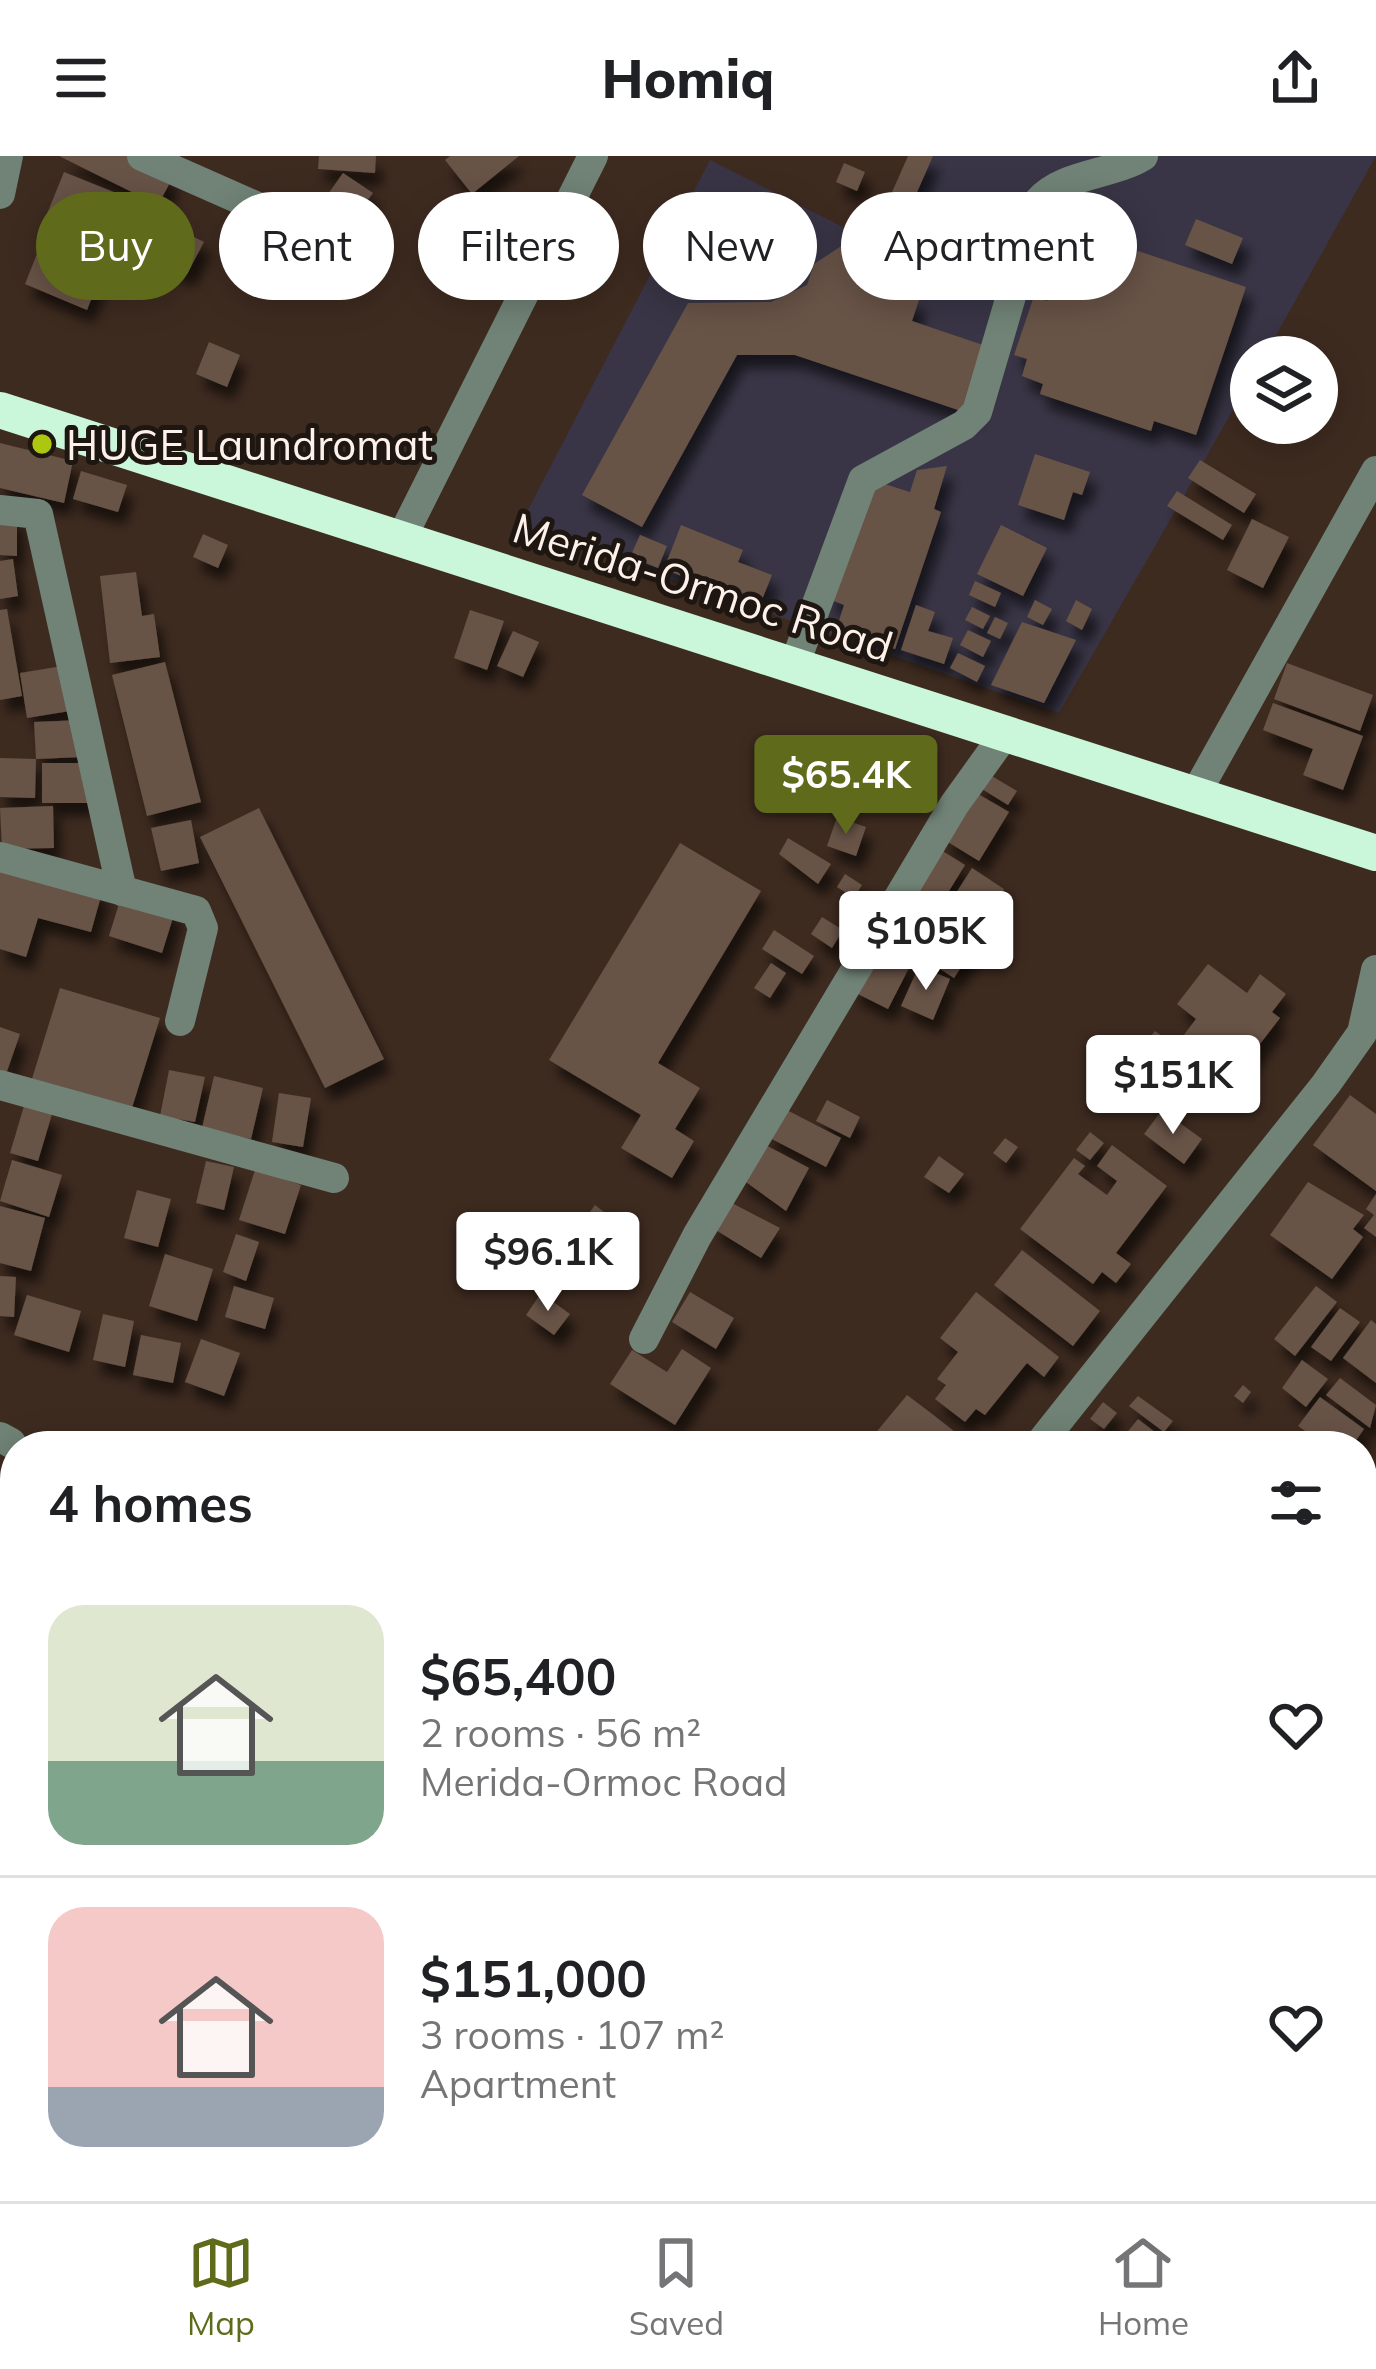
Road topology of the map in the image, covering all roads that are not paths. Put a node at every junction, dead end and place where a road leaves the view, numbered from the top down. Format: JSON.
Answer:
{"nodes":[{"id":1,"x":8,"y":156,"type":"edge"},
{"id":2,"x":142,"y":156,"type":"edge"},
{"id":3,"x":593,"y":156,"type":"edge"},
{"id":4,"x":1143,"y":156,"type":"edge"},
{"id":5,"x":224,"y":192,"type":"edge"},
{"id":6,"x":0,"y":194,"type":"edge"},
{"id":7,"x":0,"y":410,"type":"edge"},
{"id":8,"x":1376,"y":471,"type":"edge"},
{"id":9,"x":0,"y":510,"type":"edge"},
{"id":10,"x":402,"y":536,"type":"junction"},
{"id":11,"x":795,"y":663,"type":"junction"},
{"id":12,"x":1005,"y":734,"type":"junction"},
{"id":13,"x":1196,"y":794,"type":"junction"},
{"id":14,"x":1376,"y":853,"type":"edge"},
{"id":15,"x":0,"y":856,"type":"edge"},
{"id":16,"x":122,"y":890,"type":"junction"},
{"id":17,"x":1376,"y":970,"type":"edge"},
{"id":18,"x":180,"y":1021,"type":"dead end"},
{"id":19,"x":0,"y":1085,"type":"edge"},
{"id":20,"x":334,"y":1178,"type":"dead end"},
{"id":21,"x":644,"y":1339,"type":"dead end"},
{"id":22,"x":1050,"y":1431,"type":"edge"}],
"edges":[{"from":1,"to":6,"type":"street"},
{"from":2,"to":5,"type":"street"},
{"from":3,"to":10,"type":"street"},
{"from":4,"to":11,"type":"street"},
{"from":7,"to":10,"type":"highway","name":"Merida-Ormoc Road"},
{"from":8,"to":13,"type":"street"},
{"from":9,"to":16,"type":"street"},
{"from":10,"to":11,"type":"highway","name":"Merida-Ormoc Road"},
{"from":11,"to":12,"type":"highway","name":"Merida-Ormoc Road"},
{"from":12,"to":13,"type":"highway","name":"Merida-Ormoc Road"},
{"from":12,"to":21,"type":"street"},
{"from":13,"to":14,"type":"highway","name":"Merida-Ormoc Road"},
{"from":15,"to":16,"type":"street"},
{"from":16,"to":18,"type":"street"},
{"from":17,"to":22,"type":"street"},
{"from":19,"to":20,"type":"street"}]}
